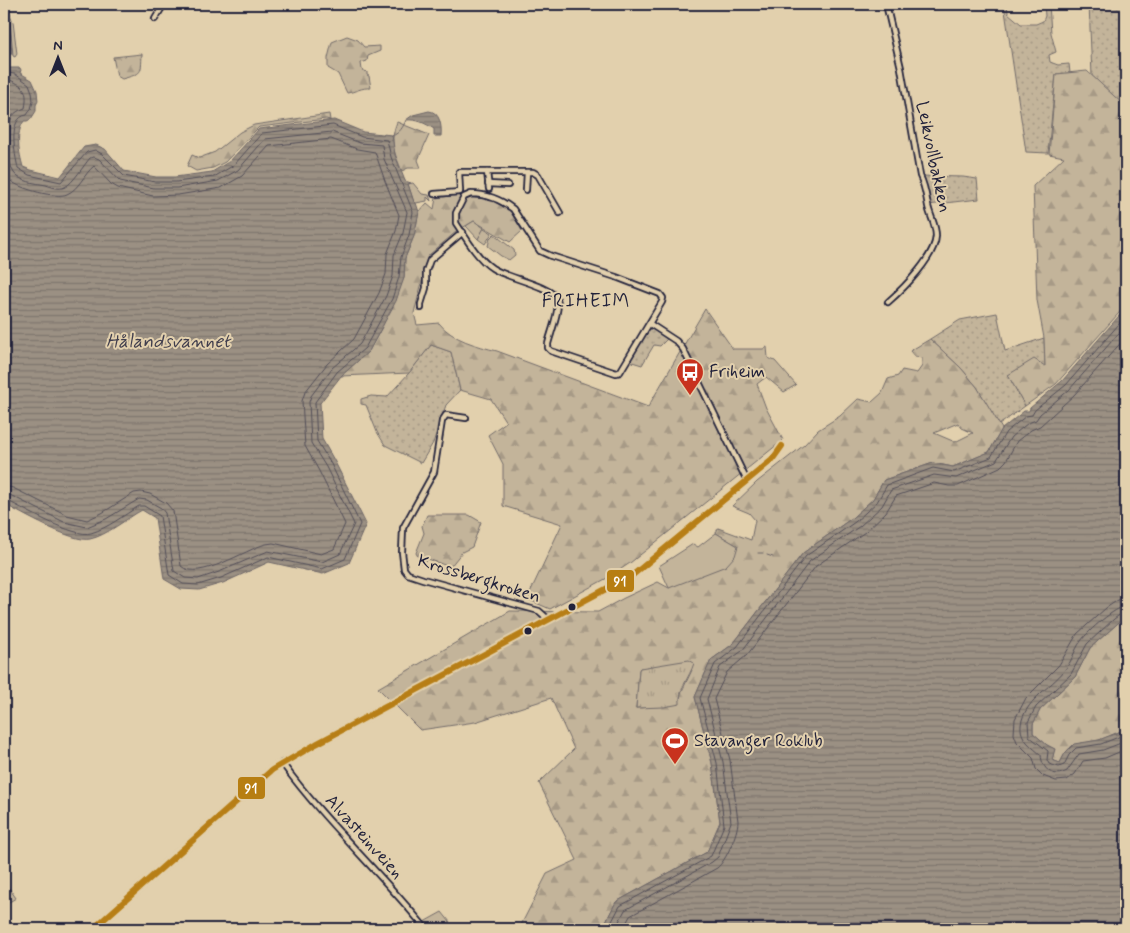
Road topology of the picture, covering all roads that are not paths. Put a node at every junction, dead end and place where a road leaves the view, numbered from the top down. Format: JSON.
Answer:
{"nodes":[{"id":1,"x":164,"y":4,"type":"edge"},
{"id":2,"x":886,"y":4,"type":"edge"},
{"id":3,"x":155,"y":19,"type":"dead end"},
{"id":4,"x":487,"y":172,"type":"junction"},
{"id":5,"x":527,"y":172,"type":"junction"},
{"id":6,"x":508,"y":185,"type":"dead end"},
{"id":7,"x":526,"y":190,"type":"dead end"},
{"id":8,"x":460,"y":191,"type":"junction"},
{"id":9,"x":434,"y":194,"type":"dead end"},
{"id":10,"x":464,"y":197,"type":"junction"},
{"id":11,"x":560,"y":213,"type":"dead end"},
{"id":12,"x":463,"y":232,"type":"junction"},
{"id":13,"x":888,"y":302,"type":"dead end"},
{"id":14,"x":421,"y":308,"type":"dead end"},
{"id":15,"x":650,"y":324,"type":"junction"},
{"id":16,"x":466,"y":418,"type":"dead end"},
{"id":17,"x":782,"y":446,"type":"dead end"},
{"id":18,"x":747,"y":481,"type":"junction"},
{"id":19,"x":548,"y":619,"type":"junction"},
{"id":20,"x":282,"y":763,"type":"junction"},
{"id":21,"x":93,"y":929,"type":"edge"},
{"id":22,"x":426,"y":929,"type":"edge"}],
"edges":[{"from":1,"to":3,"type":"street"},
{"from":2,"to":13,"type":"street","name":"Leikvollbakken"},
{"from":4,"to":5,"type":"street"},
{"from":4,"to":6,"type":"street"},
{"from":4,"to":8,"type":"street"},
{"from":5,"to":7,"type":"street"},
{"from":5,"to":11,"type":"street"},
{"from":8,"to":9,"type":"street"},
{"from":8,"to":10,"type":"street"},
{"from":10,"to":12,"type":"street"},
{"from":10,"to":15,"type":"street"},
{"from":12,"to":14,"type":"street"},
{"from":12,"to":15,"type":"street"},
{"from":15,"to":18,"type":"street"},
{"from":16,"to":19,"type":"street","name":"Krossbergkroken"},
{"from":17,"to":18,"type":"street"},
{"from":18,"to":19,"type":"street"},
{"from":19,"to":20,"type":"street"},
{"from":20,"to":21,"type":"street"},
{"from":20,"to":22,"type":"street","name":"Alvasteinveien"}]}
